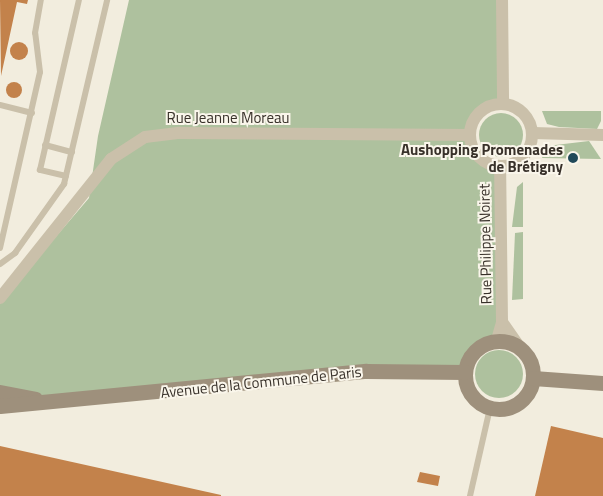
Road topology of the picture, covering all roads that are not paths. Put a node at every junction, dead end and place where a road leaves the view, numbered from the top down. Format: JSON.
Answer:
{"nodes":[{"id":1,"x":41,"y":0,"type":"edge"},
{"id":2,"x":78,"y":0,"type":"edge"},
{"id":3,"x":107,"y":0,"type":"edge"},
{"id":4,"x":502,"y":0,"type":"edge"},
{"id":5,"x":503,"y":103,"type":"junction"},
{"id":6,"x":0,"y":105,"type":"edge"},
{"id":7,"x":32,"y":113,"type":"junction"},
{"id":8,"x":533,"y":133,"type":"junction"},
{"id":9,"x":470,"y":135,"type":"junction"},
{"id":10,"x":603,"y":135,"type":"edge"},
{"id":11,"x":46,"y":146,"type":"junction"},
{"id":12,"x":72,"y":152,"type":"junction"},
{"id":13,"x":500,"y":166,"type":"junction"},
{"id":14,"x":66,"y":176,"type":"junction"},
{"id":15,"x":0,"y":248,"type":"edge"},
{"id":16,"x":0,"y":264,"type":"edge"},
{"id":17,"x":0,"y":298,"type":"edge"},
{"id":18,"x":502,"y":322,"type":"junction"},
{"id":19,"x":497,"y":340,"type":"junction"},
{"id":20,"x":520,"y":348,"type":"junction"},
{"id":21,"x":465,"y":372,"type":"junction"},
{"id":22,"x":533,"y":378,"type":"junction"},
{"id":23,"x":603,"y":383,"type":"edge"},
{"id":24,"x":0,"y":392,"type":"edge"},
{"id":25,"x":58,"y":402,"type":"junction"},
{"id":26,"x":0,"y":406,"type":"edge"},
{"id":27,"x":490,"y":408,"type":"junction"},
{"id":28,"x":470,"y":496,"type":"edge"}],
"edges":[{"from":1,"to":7,"type":"lane"},
{"from":2,"to":11,"type":"lane"},
{"from":3,"to":12,"type":"lane"},
{"from":4,"to":5,"type":"street"},
{"from":5,"to":8,"type":"street"},
{"from":5,"to":9,"type":"street"},
{"from":6,"to":7,"type":"lane"},
{"from":7,"to":15,"type":"lane"},
{"from":8,"to":10,"type":"street"},
{"from":8,"to":13,"type":"street"},
{"from":9,"to":13,"type":"street"},
{"from":9,"to":17,"type":"street","name":"Rue Jeanne Moreau"},
{"from":11,"to":12,"type":"lane"},
{"from":11,"to":14,"type":"lane"},
{"from":12,"to":14,"type":"lane"},
{"from":13,"to":18,"type":"street","name":"Rue Philippe Noiret"},
{"from":14,"to":16,"type":"lane"},
{"from":18,"to":19,"type":"street","name":"Rue Philippe Noiret"},
{"from":18,"to":20,"type":"street","name":"Rue Philippe Noiret"},
{"from":19,"to":20,"type":"street"},
{"from":19,"to":21,"type":"street"},
{"from":20,"to":22,"type":"street"},
{"from":21,"to":25,"type":"street","name":"Avenue de la Commune de Paris"},
{"from":21,"to":27,"type":"street"},
{"from":22,"to":23,"type":"street"},
{"from":22,"to":27,"type":"street"},
{"from":24,"to":25,"type":"street","name":"Avenue de la Commune de Paris"},
{"from":25,"to":26,"type":"street","name":"Avenue de la Commune de Paris"},
{"from":27,"to":28,"type":"lane"}]}
